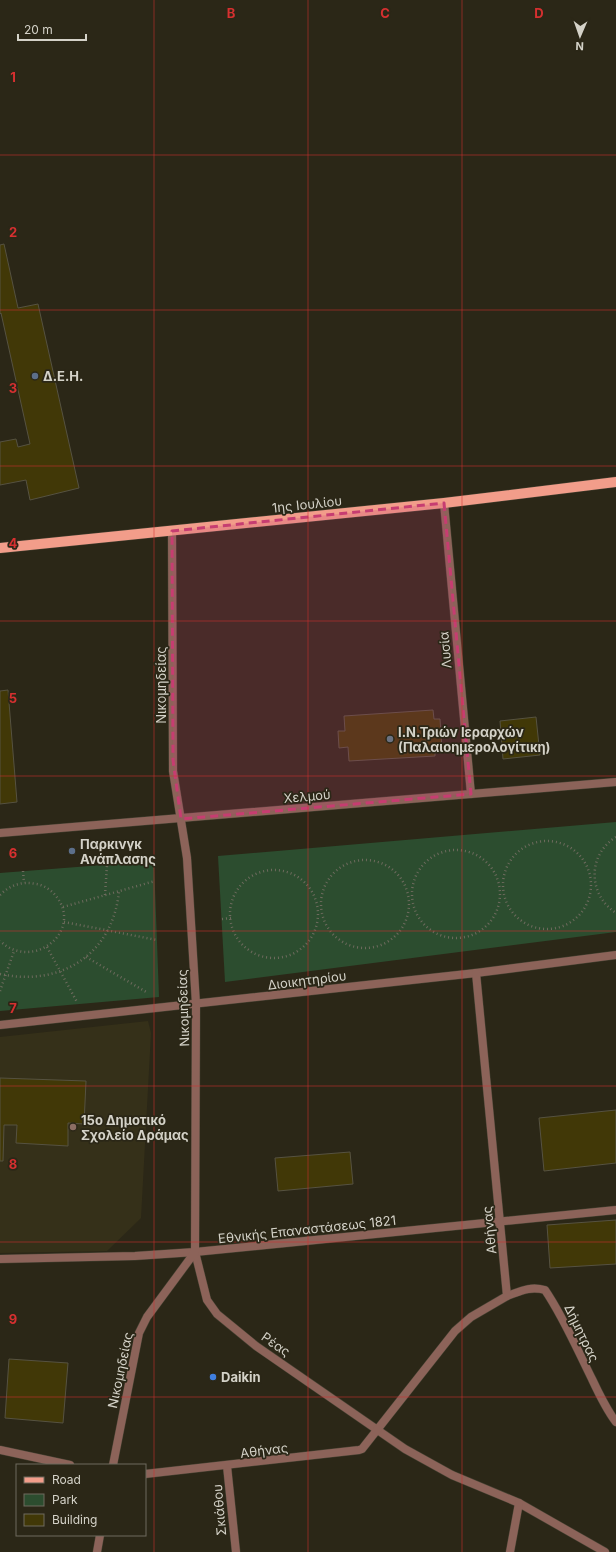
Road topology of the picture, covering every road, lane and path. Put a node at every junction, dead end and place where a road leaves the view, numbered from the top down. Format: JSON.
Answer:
{"nodes":[{"id":1,"x":616,"y":482,"type":"edge"},
{"id":2,"x":444,"y":503,"type":"junction"},
{"id":3,"x":172,"y":531,"type":"junction"},
{"id":4,"x":0,"y":548,"type":"edge"},
{"id":5,"x":616,"y":782,"type":"edge"},
{"id":6,"x":471,"y":794,"type":"junction"},
{"id":7,"x":181,"y":819,"type":"junction"},
{"id":8,"x":0,"y":834,"type":"edge"},
{"id":9,"x":616,"y":837,"type":"edge"},
{"id":10,"x":107,"y":864,"type":"dead end"},
{"id":11,"x":23,"y":872,"type":"dead end"},
{"id":12,"x":592,"y":879,"type":"junction"},
{"id":13,"x":155,"y":881,"type":"dead end"},
{"id":14,"x":24,"y":883,"type":"junction"},
{"id":15,"x":502,"y":889,"type":"junction"},
{"id":16,"x":119,"y":891,"type":"junction"},
{"id":17,"x":0,"y":895,"type":"edge"},
{"id":18,"x":105,"y":895,"type":"junction"},
{"id":19,"x":408,"y":899,"type":"junction"},
{"id":20,"x":413,"y":899,"type":"junction"},
{"id":21,"x":63,"y":907,"type":"junction"},
{"id":22,"x":319,"y":909,"type":"junction"},
{"id":23,"x":616,"y":913,"type":"edge"},
{"id":24,"x":231,"y":918,"type":"junction"},
{"id":25,"x":222,"y":919,"type":"dead end"},
{"id":26,"x":64,"y":922,"type":"junction"},
{"id":27,"x":109,"y":930,"type":"junction"},
{"id":28,"x":157,"y":940,"type":"dead end"},
{"id":29,"x":0,"y":942,"type":"edge"},
{"id":30,"x":47,"y":947,"type":"junction"},
{"id":31,"x":14,"y":951,"type":"junction"},
{"id":32,"x":616,"y":954,"type":"edge"},
{"id":33,"x":86,"y":957,"type":"junction"},
{"id":34,"x":60,"y":971,"type":"junction"},
{"id":35,"x":476,"y":972,"type":"junction"},
{"id":36,"x":0,"y":974,"type":"edge"},
{"id":37,"x":5,"y":975,"type":"junction"},
{"id":38,"x":0,"y":991,"type":"edge"},
{"id":39,"x":155,"y":997,"type":"dead end"},
{"id":40,"x":78,"y":1004,"type":"dead end"},
{"id":41,"x":196,"y":1004,"type":"junction"},
{"id":42,"x":0,"y":1025,"type":"edge"},
{"id":43,"x":616,"y":1210,"type":"edge"},
{"id":44,"x":500,"y":1222,"type":"junction"},
{"id":45,"x":195,"y":1252,"type":"junction"},
{"id":46,"x":0,"y":1259,"type":"edge"},
{"id":47,"x":507,"y":1296,"type":"junction"},
{"id":48,"x":616,"y":1422,"type":"edge"},
{"id":49,"x":376,"y":1430,"type":"junction"},
{"id":50,"x":0,"y":1450,"type":"edge"},
{"id":51,"x":65,"y":1464,"type":"edge"},
{"id":52,"x":113,"y":1464,"type":"edge"},
{"id":53,"x":227,"y":1466,"type":"junction"},
{"id":54,"x":146,"y":1474,"type":"edge"},
{"id":55,"x":519,"y":1503,"type":"junction"},
{"id":56,"x":100,"y":1536,"type":"edge"},
{"id":57,"x":97,"y":1552,"type":"edge"},
{"id":58,"x":236,"y":1552,"type":"edge"},
{"id":59,"x":510,"y":1552,"type":"edge"},
{"id":60,"x":605,"y":1552,"type":"edge"}],
"edges":[{"from":1,"to":2,"type":"main road","name":"1ης Ιουλίου"},
{"from":2,"to":3,"type":"main road","name":"1ης Ιουλίου"},
{"from":2,"to":6,"type":"street","name":"Λυσία"},
{"from":3,"to":4,"type":"main road","name":"1ης Ιουλίου"},
{"from":3,"to":7,"type":"street","name":"Νικομηδείας"},
{"from":5,"to":6,"type":"street","name":"Χελμού"},
{"from":6,"to":7,"type":"street","name":"Χελμού"},
{"from":7,"to":8,"type":"street","name":"Χελμού"},
{"from":7,"to":41,"type":"street","name":"Νικομηδείας"},
{"from":9,"to":12,"type":"path"},
{"from":10,"to":18,"type":"path"},
{"from":11,"to":14,"type":"path"},
{"from":12,"to":15,"type":"path"},
{"from":12,"to":15,"type":"path"},
{"from":12,"to":23,"type":"path"},
{"from":13,"to":16,"type":"path"},
{"from":14,"to":17,"type":"path"},
{"from":14,"to":21,"type":"path"},
{"from":15,"to":20,"type":"path"},
{"from":15,"to":20,"type":"path"},
{"from":16,"to":18,"type":"path"},
{"from":16,"to":27,"type":"path"},
{"from":18,"to":21,"type":"path"},
{"from":19,"to":20,"type":"path"},
{"from":19,"to":22,"type":"path"},
{"from":19,"to":22,"type":"path"},
{"from":21,"to":26,"type":"path"},
{"from":22,"to":24,"type":"path"},
{"from":22,"to":24,"type":"path"},
{"from":24,"to":25,"type":"path"},
{"from":26,"to":27,"type":"path"},
{"from":26,"to":30,"type":"path"},
{"from":27,"to":28,"type":"path"},
{"from":27,"to":33,"type":"path"},
{"from":29,"to":31,"type":"path"},
{"from":30,"to":31,"type":"path"},
{"from":30,"to":34,"type":"path"},
{"from":31,"to":37,"type":"path"},
{"from":32,"to":35,"type":"street","name":"Διοικητηρίου"},
{"from":33,"to":34,"type":"path"},
{"from":33,"to":39,"type":"path"},
{"from":34,"to":37,"type":"path"},
{"from":34,"to":40,"type":"path"},
{"from":35,"to":41,"type":"street","name":"Διοικητηρίου"},
{"from":35,"to":44,"type":"street","name":"Αθήνας"},
{"from":36,"to":37,"type":"path"},
{"from":37,"to":38,"type":"path"},
{"from":41,"to":42,"type":"street","name":"Διοικητηρίου"},
{"from":41,"to":45,"type":"street","name":"Νικομηδείας"},
{"from":43,"to":44,"type":"street","name":"Εθνικής Επαναστάσεως 1821"},
{"from":44,"to":45,"type":"street","name":"Εθνικής Επαναστάσεως 1821"},
{"from":44,"to":47,"type":"street","name":"Αθήνας"},
{"from":45,"to":46,"type":"street","name":"Εθνικής Επαναστάσεως 1821"},
{"from":45,"to":49,"type":"street","name":"Ρέας"},
{"from":45,"to":52,"type":"street","name":"Νικομηδείας"},
{"from":47,"to":48,"type":"street","name":"Δήμητρας"},
{"from":47,"to":49,"type":"street","name":"Αθήνας"},
{"from":49,"to":53,"type":"street","name":"Αθήνας"},
{"from":49,"to":55,"type":"street"},
{"from":50,"to":51,"type":"street"},
{"from":53,"to":54,"type":"street","name":"Αθήνας"},
{"from":53,"to":58,"type":"street","name":"Σκιάθου"},
{"from":55,"to":59,"type":"street"},
{"from":55,"to":60,"type":"street"},
{"from":56,"to":57,"type":"street"}]}
